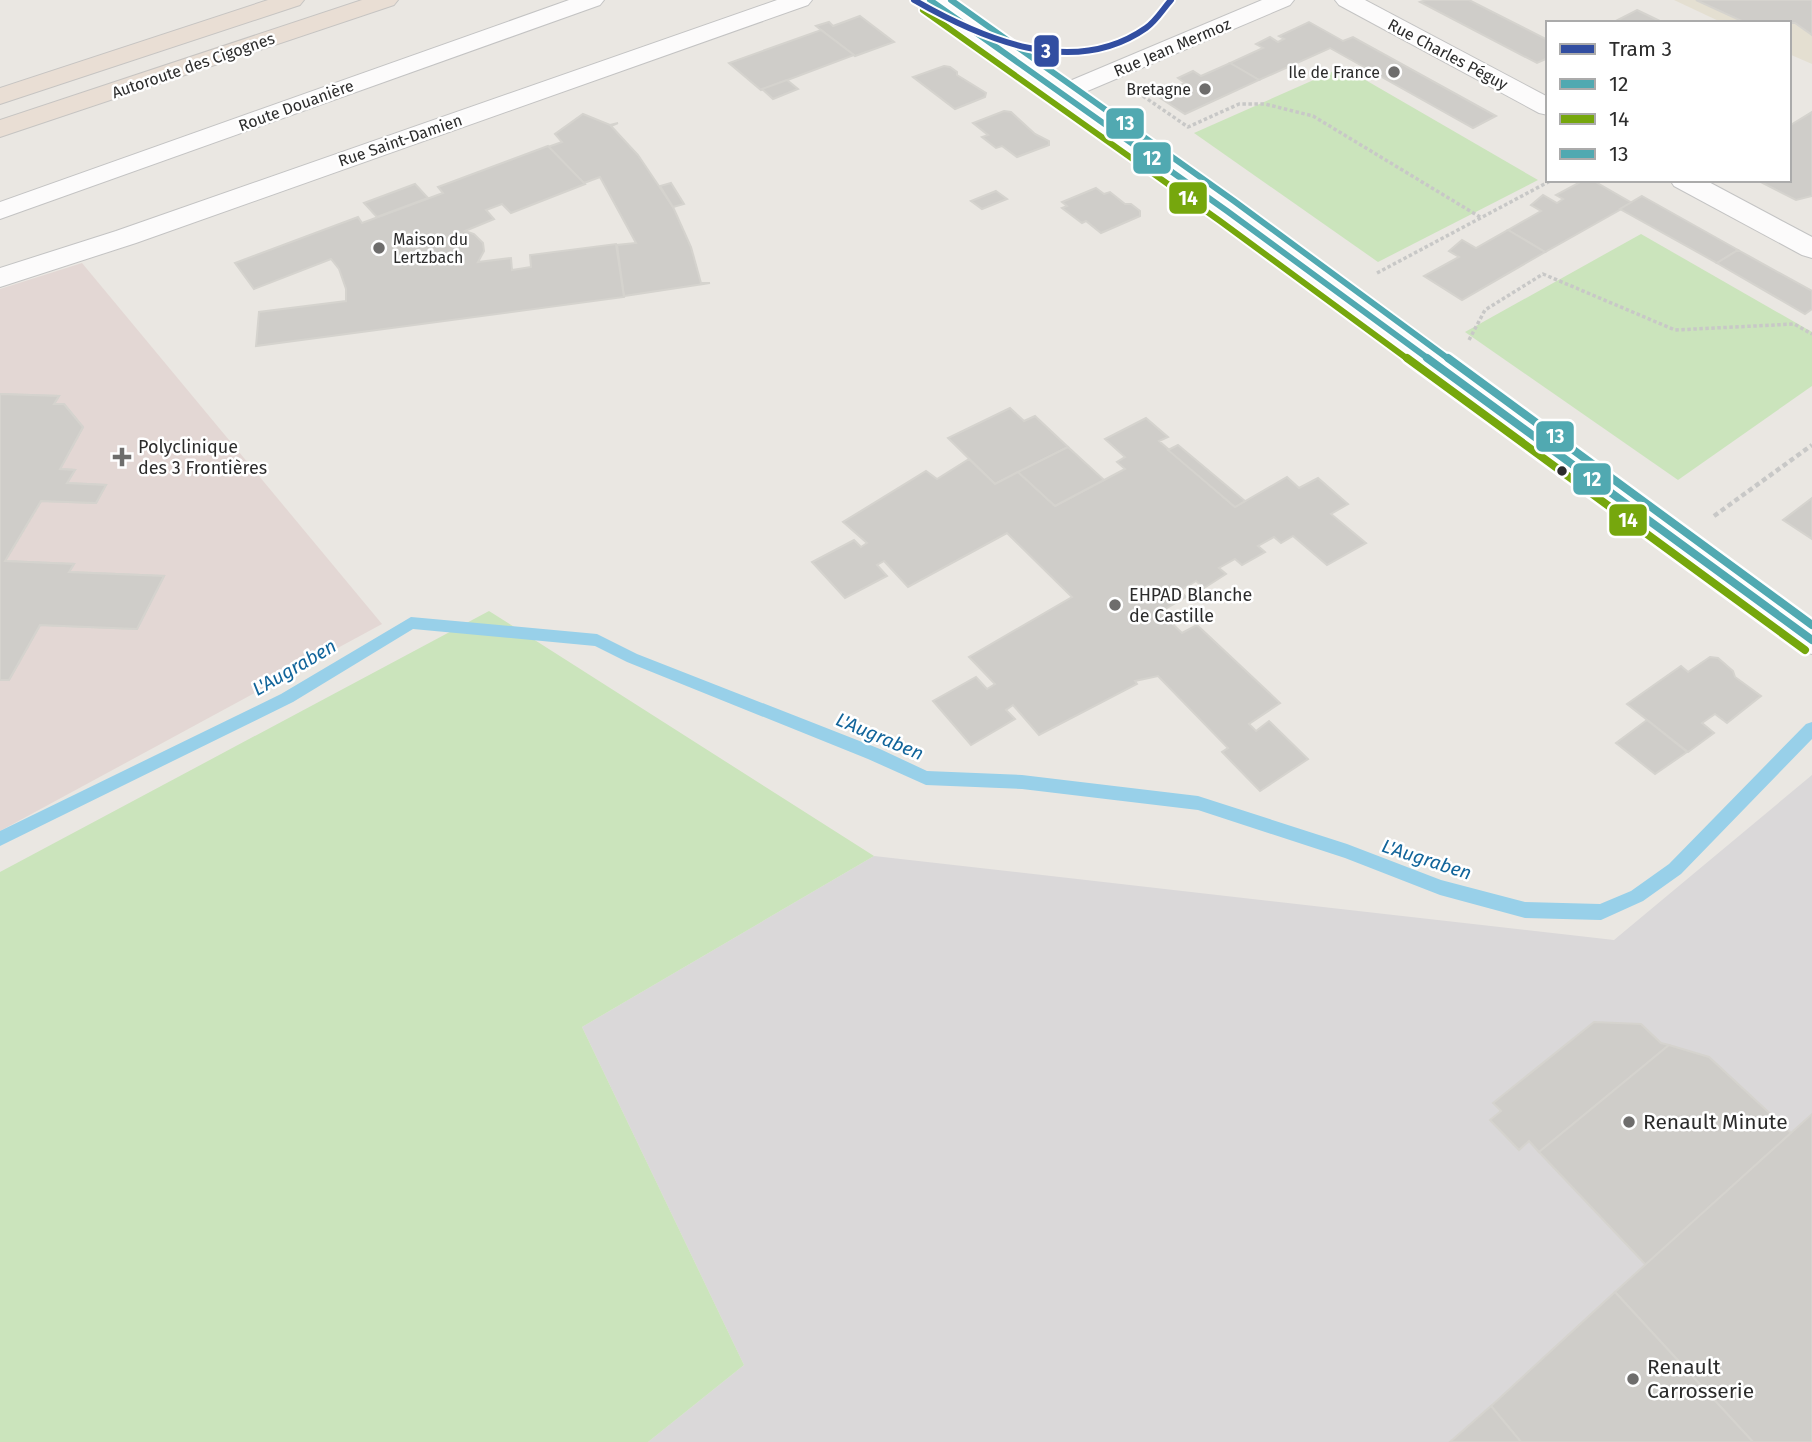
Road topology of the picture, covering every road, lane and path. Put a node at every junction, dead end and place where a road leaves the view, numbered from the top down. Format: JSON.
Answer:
{"nodes":[{"id":1,"x":292,"y":0,"type":"edge"},
{"id":2,"x":386,"y":0,"type":"edge"},
{"id":3,"x":592,"y":0,"type":"edge"},
{"id":4,"x":800,"y":0,"type":"edge"},
{"id":5,"x":930,"y":0,"type":"edge"},
{"id":6,"x":1282,"y":0,"type":"edge"},
{"id":7,"x":1348,"y":0,"type":"edge"},
{"id":8,"x":1110,"y":73,"type":"junction"},
{"id":9,"x":1062,"y":93,"type":"junction"},
{"id":10,"x":0,"y":96,"type":"edge"},
{"id":11,"x":1546,"y":106,"type":"edge"},
{"id":12,"x":0,"y":129,"type":"edge"},
{"id":13,"x":1548,"y":182,"type":"edge"},
{"id":14,"x":1688,"y":182,"type":"edge"},
{"id":15,"x":0,"y":211,"type":"edge"},
{"id":16,"x":1480,"y":217,"type":"junction"},
{"id":17,"x":1805,"y":238,"type":"edge"},
{"id":18,"x":0,"y":278,"type":"edge"},
{"id":19,"x":1339,"y":293,"type":"junction"},
{"id":20,"x":1812,"y":334,"type":"edge"},
{"id":21,"x":1442,"y":369,"type":"junction"},
{"id":22,"x":1812,"y":445,"type":"edge"},
{"id":23,"x":1668,"y":535,"type":"junction"},
{"id":24,"x":1812,"y":640,"type":"edge"}],
"edges":[{"from":1,"to":10,"type":"highway","name":"Autoroute des Cigognes"},
{"from":2,"to":12,"type":"highway","name":"Autoroute des Cigognes"},
{"from":3,"to":15,"type":"main road","name":"Route Douanière"},
{"from":4,"to":18,"type":"main road","name":"Rue Saint-Damien"},
{"from":5,"to":9,"type":"main road"},
{"from":6,"to":8,"type":"main road","name":"Rue Jean Mermoz"},
{"from":7,"to":11,"type":"main road","name":"Rue Charles Péguy"},
{"from":8,"to":9,"type":"main road","name":"Rue Jean Mermoz"},
{"from":8,"to":16,"type":"path"},
{"from":9,"to":19,"type":"main road"},
{"from":13,"to":16,"type":"path"},
{"from":14,"to":17,"type":"main road"},
{"from":16,"to":19,"type":"path"},
{"from":19,"to":21,"type":"main road"},
{"from":20,"to":21,"type":"path"},
{"from":21,"to":23,"type":"main road"},
{"from":22,"to":23,"type":"path"},
{"from":23,"to":24,"type":"main road"}]}
